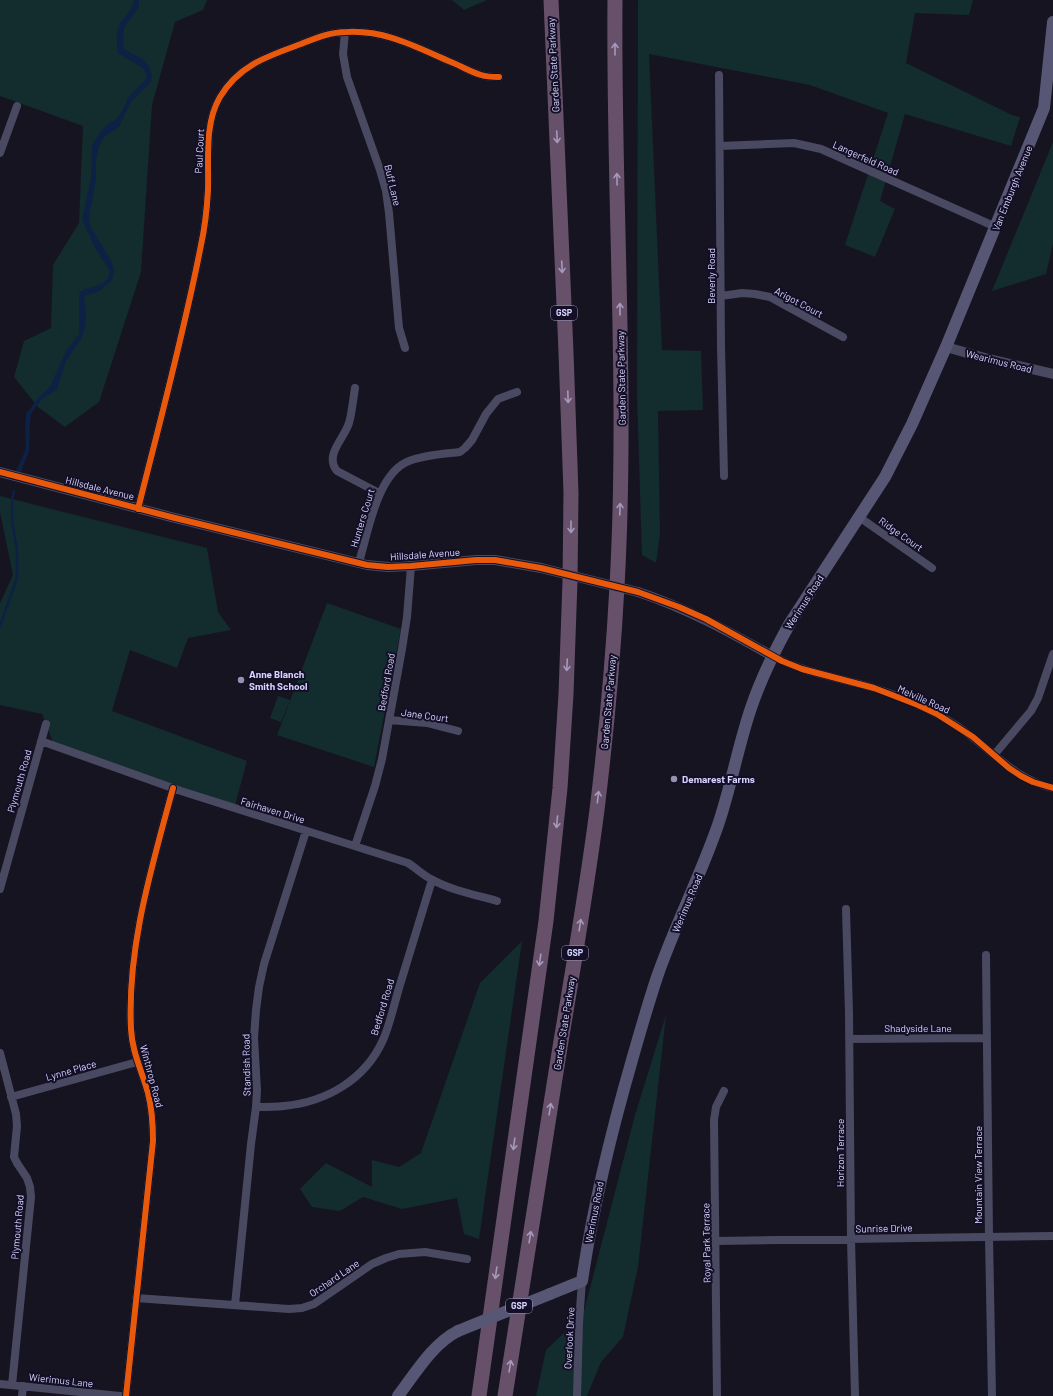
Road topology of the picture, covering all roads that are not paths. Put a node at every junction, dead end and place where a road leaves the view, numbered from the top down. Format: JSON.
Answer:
{"nodes":[{"id":1,"x":551,"y":0,"type":"edge"},
{"id":2,"x":615,"y":0,"type":"edge"},
{"id":3,"x":1053,"y":22,"type":"edge"},
{"id":4,"x":345,"y":32,"type":"junction"},
{"id":5,"x":719,"y":75,"type":"dead end"},
{"id":6,"x":499,"y":77,"type":"dead end"},
{"id":7,"x":17,"y":106,"type":"dead end"},
{"id":8,"x":720,"y":146,"type":"junction"},
{"id":9,"x":0,"y":154,"type":"edge"},
{"id":10,"x":996,"y":227,"type":"junction"},
{"id":11,"x":721,"y":296,"type":"junction"},
{"id":12,"x":843,"y":337,"type":"dead end"},
{"id":13,"x":946,"y":347,"type":"junction"},
{"id":14,"x":405,"y":348,"type":"dead end"},
{"id":15,"x":1053,"y":374,"type":"edge"},
{"id":16,"x":355,"y":388,"type":"dead end"},
{"id":17,"x":517,"y":392,"type":"dead end"},
{"id":18,"x":0,"y":472,"type":"edge"},
{"id":19,"x":724,"y":476,"type":"dead end"},
{"id":20,"x":379,"y":494,"type":"junction"},
{"id":21,"x":138,"y":508,"type":"junction"},
{"id":22,"x":859,"y":517,"type":"junction"},
{"id":23,"x":359,"y":562,"type":"junction"},
{"id":24,"x":411,"y":566,"type":"junction"},
{"id":25,"x":932,"y":568,"type":"dead end"},
{"id":26,"x":1053,"y":654,"type":"edge"},
{"id":27,"x":772,"y":656,"type":"junction"},
{"id":28,"x":389,"y":720,"type":"junction"},
{"id":29,"x":46,"y":724,"type":"dead end"},
{"id":30,"x":458,"y":731,"type":"dead end"},
{"id":31,"x":41,"y":741,"type":"junction"},
{"id":32,"x":994,"y":755,"type":"junction"},
{"id":33,"x":173,"y":788,"type":"junction"},
{"id":34,"x":1053,"y":788,"type":"edge"},
{"id":35,"x":306,"y":830,"type":"junction"},
{"id":36,"x":355,"y":846,"type":"junction"},
{"id":37,"x":432,"y":880,"type":"junction"},
{"id":38,"x":0,"y":889,"type":"edge"},
{"id":39,"x":496,"y":901,"type":"dead end"},
{"id":40,"x":846,"y":909,"type":"dead end"},
{"id":41,"x":986,"y":955,"type":"dead end"},
{"id":42,"x":850,"y":1038,"type":"junction"},
{"id":43,"x":987,"y":1038,"type":"junction"},
{"id":44,"x":0,"y":1053,"type":"edge"},
{"id":45,"x":137,"y":1062,"type":"junction"},
{"id":46,"x":724,"y":1091,"type":"dead end"},
{"id":47,"x":11,"y":1097,"type":"junction"},
{"id":48,"x":256,"y":1107,"type":"junction"},
{"id":49,"x":1053,"y":1236,"type":"edge"},
{"id":50,"x":989,"y":1237,"type":"junction"},
{"id":51,"x":851,"y":1239,"type":"junction"},
{"id":52,"x":716,"y":1240,"type":"junction"},
{"id":53,"x":468,"y":1259,"type":"dead end"},
{"id":54,"x":582,"y":1281,"type":"junction"},
{"id":55,"x":136,"y":1298,"type":"junction"},
{"id":56,"x":235,"y":1305,"type":"junction"},
{"id":57,"x":0,"y":1384,"type":"edge"},
{"id":58,"x":12,"y":1385,"type":"junction"},
{"id":59,"x":22,"y":1386,"type":"junction"},
{"id":60,"x":22,"y":1396,"type":"edge"},
{"id":61,"x":120,"y":1396,"type":"edge"},
{"id":62,"x":126,"y":1396,"type":"edge"},
{"id":63,"x":398,"y":1396,"type":"edge"},
{"id":64,"x":479,"y":1396,"type":"edge"},
{"id":65,"x":505,"y":1396,"type":"edge"},
{"id":66,"x":577,"y":1396,"type":"edge"},
{"id":67,"x":716,"y":1396,"type":"edge"},
{"id":68,"x":855,"y":1396,"type":"edge"},
{"id":69,"x":992,"y":1396,"type":"edge"}],
"edges":[{"from":1,"to":64,"type":"highway","name":"Garden State Parkway","number":"GSP","one_way":true},
{"from":65,"to":2,"type":"highway","name":"Garden State Parkway","number":"GSP","one_way":true},
{"from":3,"to":10,"type":"main road","name":"Van Emburgh Avenue"},
{"from":4,"to":6,"type":"street","name":"Paul Court"},
{"from":4,"to":14,"type":"street","name":"Buff Lane"},
{"from":4,"to":21,"type":"street","name":"Paul Court"},
{"from":5,"to":8,"type":"street","name":"Beverly Road"},
{"from":7,"to":9,"type":"street"},
{"from":8,"to":10,"type":"street","name":"Langerfeld Road"},
{"from":8,"to":11,"type":"street","name":"Beverly Road"},
{"from":10,"to":13,"type":"main road","name":"Van Emburgh Avenue"},
{"from":11,"to":12,"type":"street","name":"Arigot Court"},
{"from":11,"to":19,"type":"street","name":"Beverly Road"},
{"from":13,"to":15,"type":"street","name":"Wearimus Road"},
{"from":13,"to":22,"type":"main road","name":"Werimus Road"},
{"from":16,"to":20,"type":"street"},
{"from":17,"to":20,"type":"street","name":"Hunters Court"},
{"from":18,"to":21,"type":"street","name":"Hillsdale Avenue"},
{"from":20,"to":23,"type":"street","name":"Hunters Court"},
{"from":21,"to":23,"type":"street","name":"Hillsdale Avenue"},
{"from":22,"to":25,"type":"street","name":"Ridge Court"},
{"from":22,"to":27,"type":"main road","name":"Werimus Road"},
{"from":23,"to":24,"type":"street","name":"Hillsdale Avenue"},
{"from":24,"to":27,"type":"street","name":"Hillsdale Avenue","bridge":true},
{"from":24,"to":28,"type":"street","name":"Bedford Road"},
{"from":26,"to":32,"type":"street"},
{"from":27,"to":32,"type":"street","name":"Melville Road"},
{"from":27,"to":54,"type":"main road","name":"Werimus Road"},
{"from":28,"to":30,"type":"street","name":"Jane Court"},
{"from":28,"to":36,"type":"street","name":"Bedford Road"},
{"from":29,"to":31,"type":"street","name":"Plymouth Road"},
{"from":31,"to":33,"type":"street","name":"Fairhaven Drive"},
{"from":31,"to":38,"type":"street","name":"Plymouth Road"},
{"from":32,"to":34,"type":"street","name":"Melville Road"},
{"from":33,"to":35,"type":"street","name":"Fairhaven Drive"},
{"from":33,"to":45,"type":"street","name":"Winthrop Road"},
{"from":35,"to":36,"type":"street","name":"Fairhaven Drive"},
{"from":35,"to":48,"type":"street","name":"Standish Road"},
{"from":36,"to":37,"type":"street","name":"Fairhaven Drive"},
{"from":37,"to":39,"type":"street","name":"Fairhaven Drive"},
{"from":37,"to":48,"type":"street","name":"Bedford Road"},
{"from":40,"to":42,"type":"street","name":"Horizon Terrace"},
{"from":41,"to":43,"type":"street","name":"Mountain View Terrace"},
{"from":42,"to":43,"type":"street","name":"Shadyside Lane"},
{"from":42,"to":51,"type":"street","name":"Horizon Terrace"},
{"from":43,"to":50,"type":"street","name":"Mountain View Terrace"},
{"from":44,"to":47,"type":"street","name":"Plymouth Road"},
{"from":45,"to":47,"type":"street","name":"Lynne Place"},
{"from":45,"to":55,"type":"street","name":"Winthrop Road"},
{"from":46,"to":52,"type":"street","name":"Royal Park Terrace"},
{"from":47,"to":58,"type":"street","name":"Plymouth Road"},
{"from":48,"to":56,"type":"street","name":"Standish Road"},
{"from":49,"to":50,"type":"street","name":"Sunrise Drive"},
{"from":50,"to":51,"type":"street","name":"Sunrise Drive"},
{"from":50,"to":69,"type":"street","name":"Mountain View Terrace"},
{"from":51,"to":52,"type":"street","name":"Sunrise Drive"},
{"from":51,"to":68,"type":"street","name":"Horizon Terrace"},
{"from":52,"to":67,"type":"street","name":"Royal Park Terrace"},
{"from":53,"to":56,"type":"street","name":"Orchard Lane"},
{"from":54,"to":63,"type":"main road","bridge":true},
{"from":54,"to":66,"type":"street","name":"Overlook Drive"},
{"from":55,"to":56,"type":"street","name":"Orchard Lane"},
{"from":55,"to":62,"type":"street","name":"Winthrop Road"},
{"from":57,"to":58,"type":"street","name":"Wierimus Lane"},
{"from":58,"to":59,"type":"street","name":"Wierimus Lane"},
{"from":59,"to":60,"type":"street"},
{"from":59,"to":61,"type":"street","name":"Wierimus Lane"}]}
